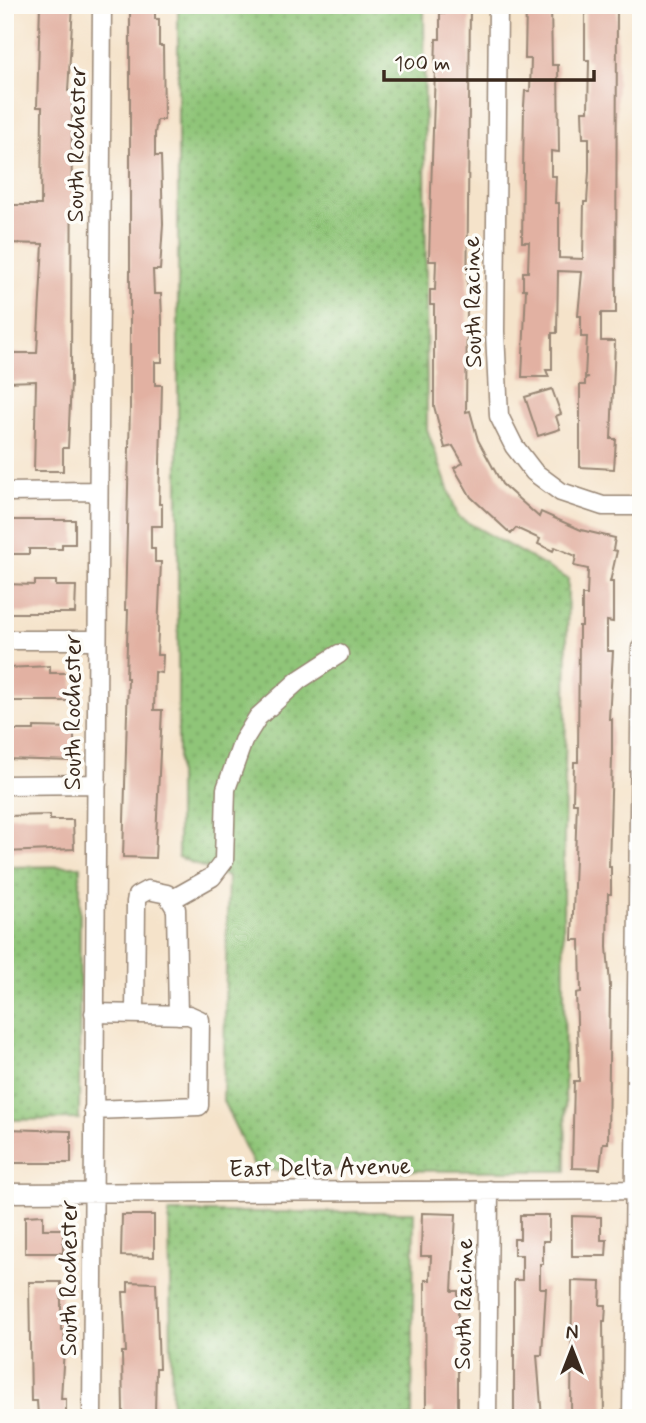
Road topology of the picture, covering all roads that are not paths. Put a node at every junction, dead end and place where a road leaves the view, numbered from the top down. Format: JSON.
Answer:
{"nodes":[{"id":1,"x":102,"y":5,"type":"edge"},
{"id":2,"x":498,"y":5,"type":"edge"},
{"id":3,"x":97,"y":491,"type":"junction"},
{"id":4,"x":5,"y":492,"type":"edge"},
{"id":5,"x":641,"y":506,"type":"edge"},
{"id":6,"x":5,"y":640,"type":"edge"},
{"id":7,"x":97,"y":640,"type":"junction"},
{"id":8,"x":641,"y":648,"type":"edge"},
{"id":9,"x":339,"y":654,"type":"dead end"},
{"id":10,"x":97,"y":784,"type":"junction"},
{"id":11,"x":5,"y":785,"type":"edge"},
{"id":12,"x":173,"y":899,"type":"junction"},
{"id":13,"x":94,"y":1013,"type":"junction"},
{"id":14,"x":135,"y":1014,"type":"junction"},
{"id":15,"x":178,"y":1015,"type":"junction"},
{"id":16,"x":93,"y":1111,"type":"junction"},
{"id":17,"x":489,"y":1190,"type":"junction"},
{"id":18,"x":636,"y":1190,"type":"junction"},
{"id":19,"x":5,"y":1193,"type":"edge"},
{"id":20,"x":93,"y":1194,"type":"junction"},
{"id":21,"x":637,"y":1269,"type":"edge"},
{"id":22,"x":636,"y":1355,"type":"edge"},
{"id":23,"x":92,"y":1418,"type":"edge"},
{"id":24,"x":487,"y":1418,"type":"edge"},
{"id":25,"x":632,"y":1418,"type":"edge"}],
"edges":[{"from":1,"to":3,"type":"street","name":"South Rochester"},
{"from":2,"to":5,"type":"street","name":"South Racine"},
{"from":3,"to":4,"type":"street"},
{"from":3,"to":7,"type":"street","name":"South Rochester"},
{"from":6,"to":7,"type":"street"},
{"from":7,"to":10,"type":"street","name":"South Rochester"},
{"from":8,"to":18,"type":"street"},
{"from":9,"to":12,"type":"street"},
{"from":10,"to":11,"type":"street"},
{"from":10,"to":13,"type":"street","name":"South Rochester"},
{"from":12,"to":14,"type":"street"},
{"from":12,"to":15,"type":"street"},
{"from":13,"to":14,"type":"street"},
{"from":13,"to":16,"type":"street","name":"South Rochester"},
{"from":14,"to":15,"type":"street"},
{"from":15,"to":16,"type":"street"},
{"from":16,"to":20,"type":"street","name":"South Rochester"},
{"from":17,"to":18,"type":"street","name":"East Delta Avenue"},
{"from":17,"to":20,"type":"street","name":"East Delta Avenue"},
{"from":17,"to":24,"type":"street","name":"South Racine"},
{"from":18,"to":21,"type":"street"},
{"from":19,"to":20,"type":"street","name":"East Delta Avenue"},
{"from":20,"to":23,"type":"street","name":"South Rochester"},
{"from":21,"to":22,"type":"street"},
{"from":22,"to":25,"type":"street"}]}
